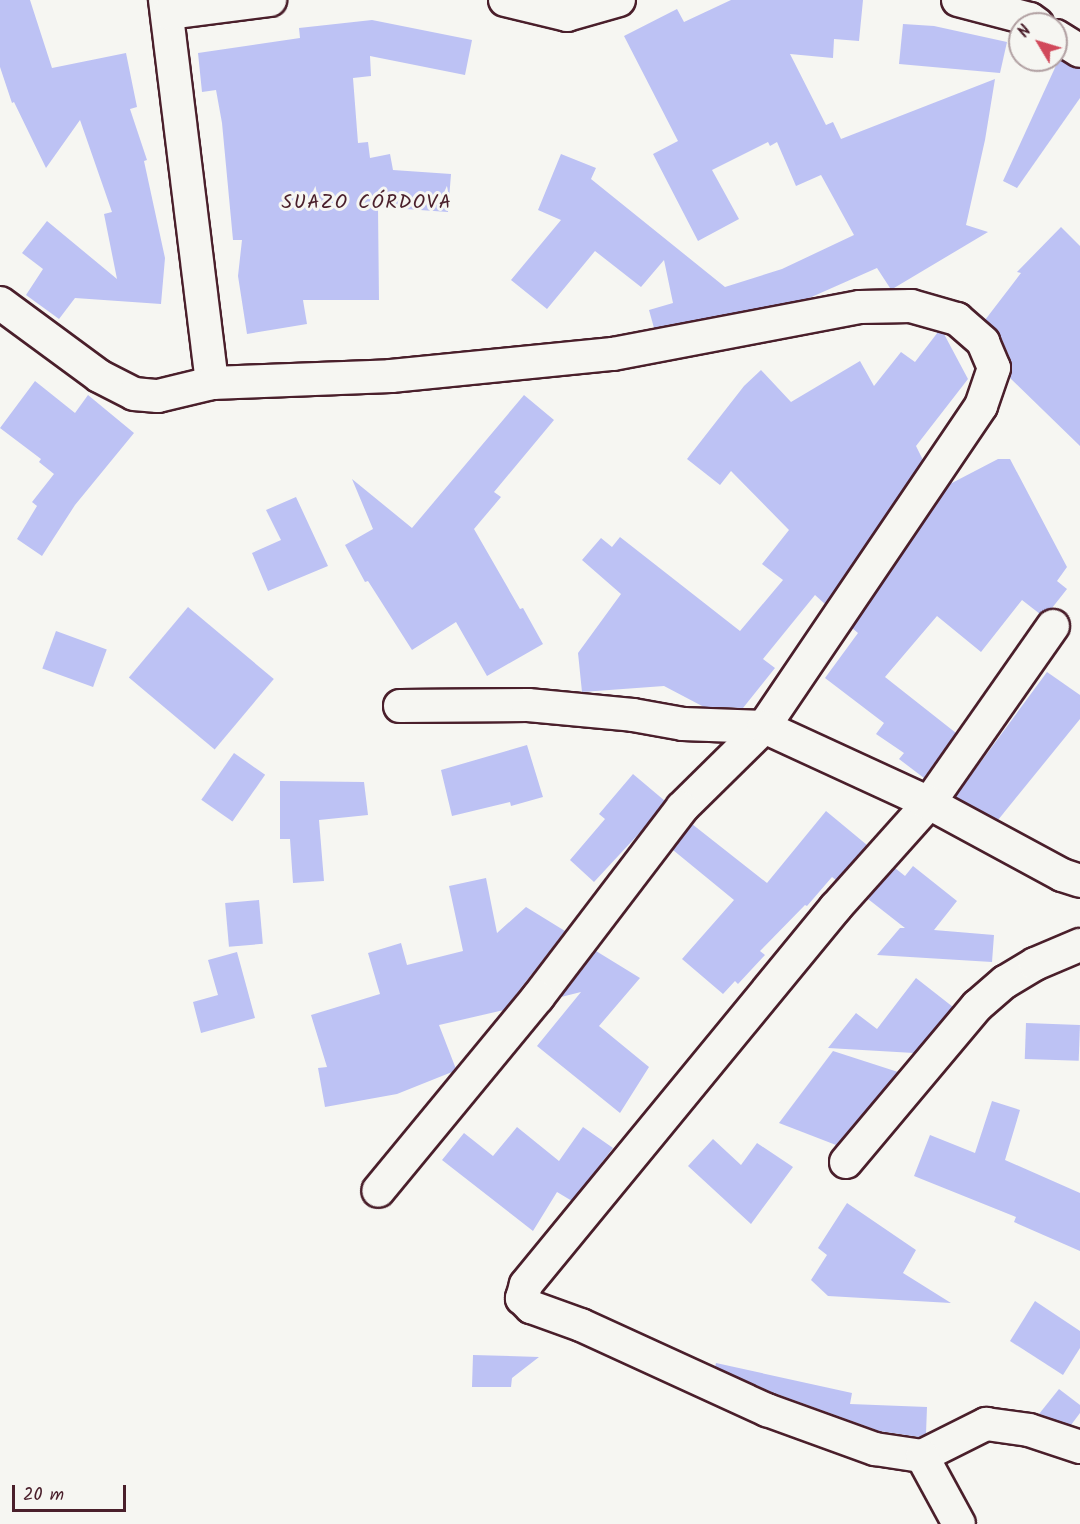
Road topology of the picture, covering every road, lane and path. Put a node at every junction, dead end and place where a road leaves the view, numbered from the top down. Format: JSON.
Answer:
{"nodes":[{"id":1,"x":270,"y":0,"type":"edge"},
{"id":2,"x":505,"y":0,"type":"edge"},
{"id":3,"x":619,"y":0,"type":"edge"},
{"id":4,"x":958,"y":0,"type":"edge"},
{"id":5,"x":166,"y":6,"type":"edge"},
{"id":6,"x":569,"y":8,"type":"edge"},
{"id":7,"x":1008,"y":13,"type":"edge"},
{"id":8,"x":0,"y":303,"type":"edge"},
{"id":9,"x":212,"y":383,"type":"junction"},
{"id":10,"x":1053,"y":626,"type":"dead end"},
{"id":11,"x":400,"y":706,"type":"dead end"},
{"id":12,"x":764,"y":727,"type":"junction"},
{"id":13,"x":929,"y":803,"type":"junction"},
{"id":14,"x":1080,"y":881,"type":"edge"},
{"id":15,"x":1080,"y":945,"type":"edge"},
{"id":16,"x":846,"y":1162,"type":"dead end"},
{"id":17,"x":378,"y":1191,"type":"dead end"},
{"id":18,"x":1080,"y":1447,"type":"edge"},
{"id":19,"x":922,"y":1456,"type":"junction"},
{"id":20,"x":959,"y":1524,"type":"edge"}],
"edges":[{"from":1,"to":5,"type":"street"},
{"from":2,"to":6,"type":"street"},
{"from":3,"to":6,"type":"street"},
{"from":4,"to":7,"type":"street"},
{"from":5,"to":9,"type":"street"},
{"from":8,"to":9,"type":"street"},
{"from":9,"to":12,"type":"street"},
{"from":10,"to":13,"type":"street"},
{"from":11,"to":12,"type":"street"},
{"from":12,"to":13,"type":"street"},
{"from":12,"to":17,"type":"street"},
{"from":13,"to":14,"type":"street"},
{"from":13,"to":19,"type":"street"},
{"from":15,"to":16,"type":"street"},
{"from":18,"to":19,"type":"street"},
{"from":19,"to":20,"type":"street"}]}
